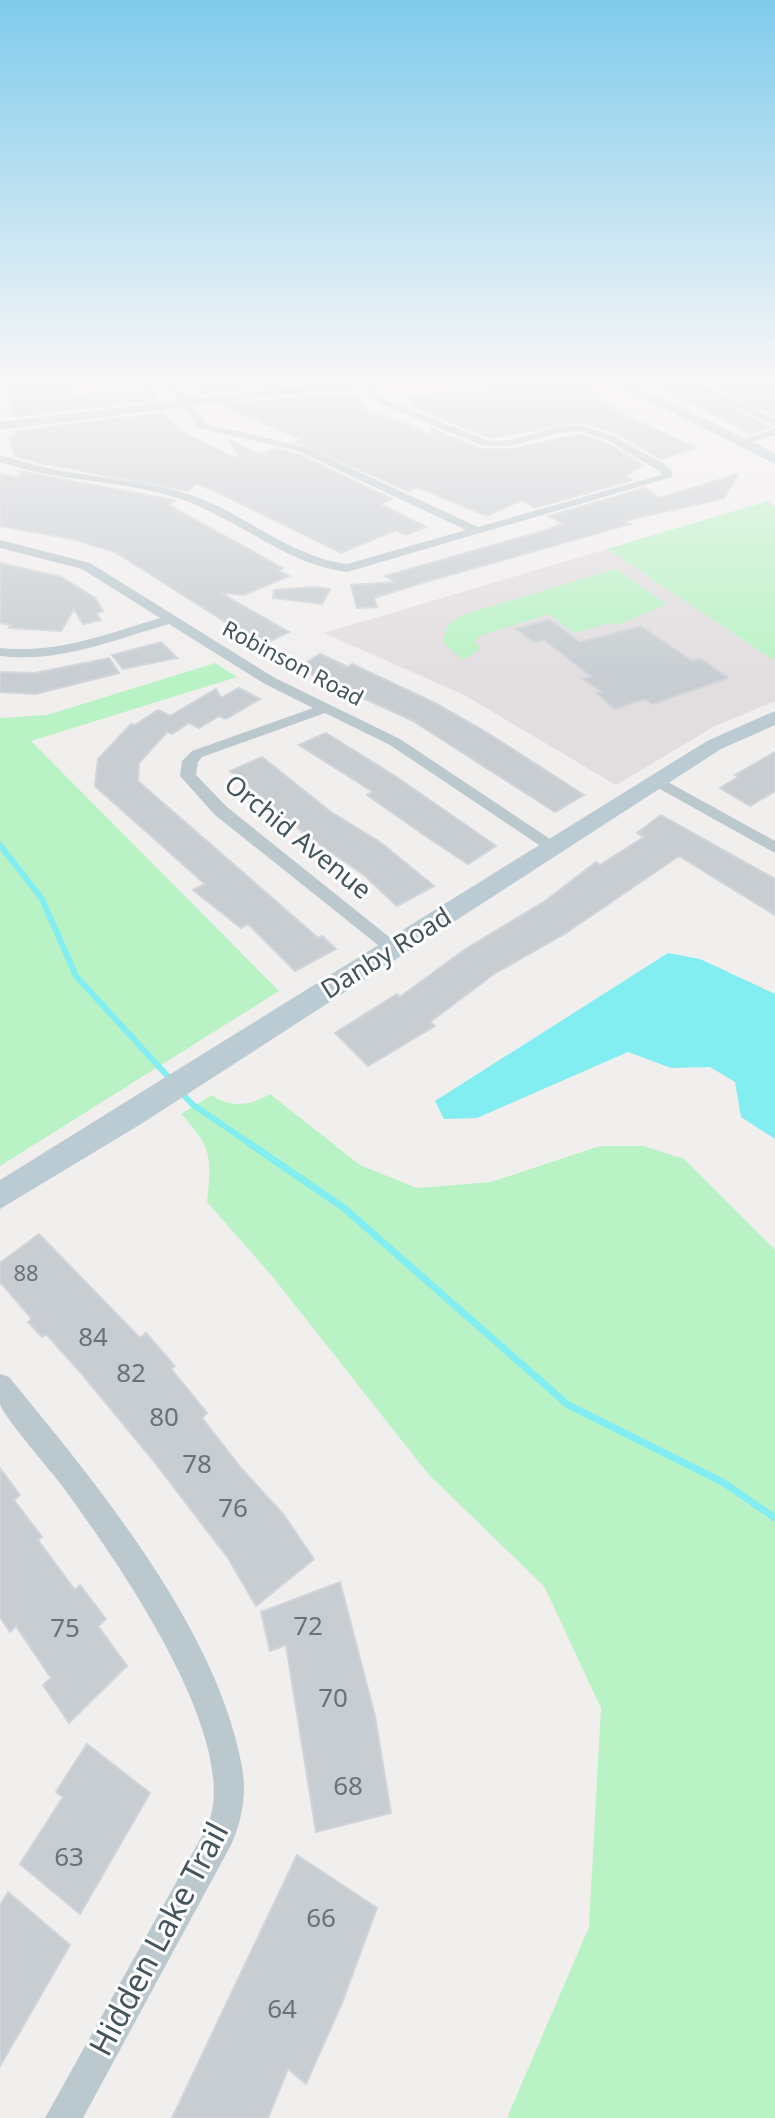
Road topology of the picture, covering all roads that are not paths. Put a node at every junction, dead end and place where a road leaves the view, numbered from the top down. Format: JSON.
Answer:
{"nodes":[{"id":1,"x":102,"y":482,"type":"edge"},
{"id":2,"x":371,"y":482,"type":"edge"},
{"id":3,"x":657,"y":482,"type":"edge"},
{"id":4,"x":479,"y":532,"type":"junction"},
{"id":5,"x":0,"y":544,"type":"edge"},
{"id":6,"x":171,"y":619,"type":"junction"},
{"id":7,"x":0,"y":652,"type":"edge"},
{"id":8,"x":326,"y":708,"type":"junction"},
{"id":9,"x":775,"y":717,"type":"edge"},
{"id":10,"x":657,"y":781,"type":"junction"},
{"id":11,"x":554,"y":847,"type":"junction"},
{"id":12,"x":775,"y":848,"type":"edge"},
{"id":13,"x":394,"y":948,"type":"junction"},
{"id":14,"x":0,"y":1196,"type":"edge"},
{"id":15,"x":0,"y":1386,"type":"edge"},
{"id":16,"x":63,"y":2118,"type":"edge"}],
"edges":[{"from":1,"to":4,"type":"street"},
{"from":2,"to":4,"type":"street"},
{"from":3,"to":4,"type":"street"},
{"from":5,"to":6,"type":"street","name":"Robinson Road"},
{"from":6,"to":7,"type":"street"},
{"from":6,"to":8,"type":"street","name":"Robinson Road"},
{"from":8,"to":11,"type":"street","name":"Robinson Road"},
{"from":8,"to":13,"type":"street","name":"Orchid Avenue"},
{"from":9,"to":10,"type":"street","name":"Danby Road"},
{"from":10,"to":11,"type":"street","name":"Danby Road"},
{"from":10,"to":12,"type":"street"},
{"from":11,"to":13,"type":"street","name":"Danby Road"},
{"from":13,"to":14,"type":"street","name":"Danby Road"},
{"from":15,"to":16,"type":"street","name":"Hidden Lake Trail"}]}
